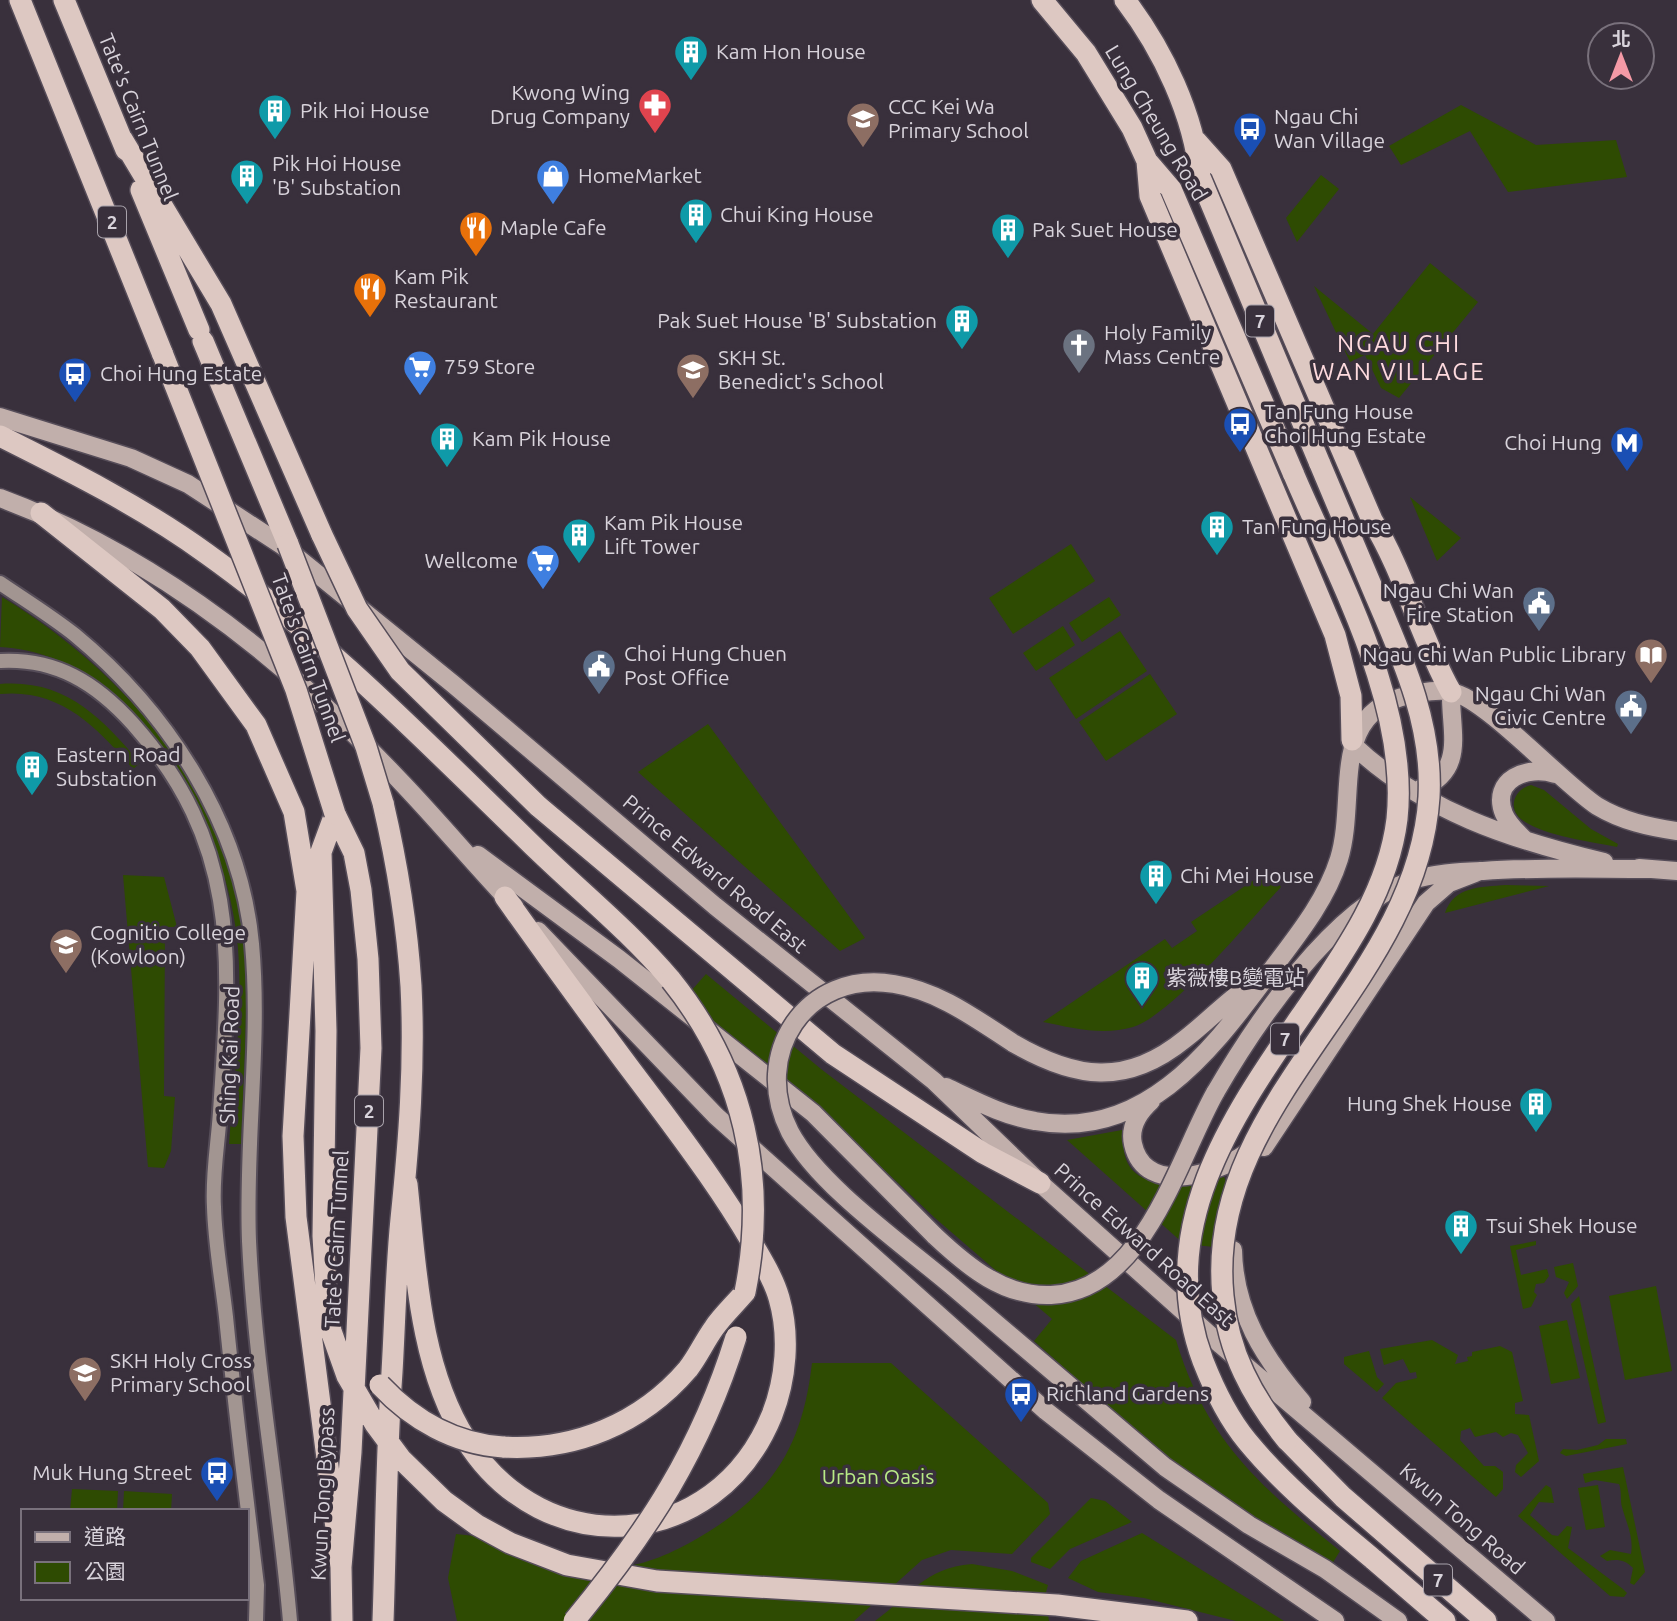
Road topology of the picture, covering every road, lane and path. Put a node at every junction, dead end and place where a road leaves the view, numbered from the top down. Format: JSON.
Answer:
{"nodes":[{"id":1,"x":20,"y":0,"type":"edge"},
{"id":2,"x":64,"y":0,"type":"edge"},
{"id":3,"x":1042,"y":0,"type":"edge"},
{"id":4,"x":1125,"y":0,"type":"edge"},
{"id":5,"x":122,"y":139,"type":"junction"},
{"id":6,"x":1196,"y":141,"type":"junction"},
{"id":7,"x":1147,"y":161,"type":"junction"},
{"id":8,"x":0,"y":417,"type":"edge"},
{"id":9,"x":0,"y":436,"type":"edge"},
{"id":10,"x":0,"y":498,"type":"edge"},
{"id":11,"x":41,"y":513,"type":"junction"},
{"id":12,"x":0,"y":583,"type":"edge"},
{"id":13,"x":0,"y":661,"type":"edge"},
{"id":14,"x":1451,"y":692,"type":"junction"},
{"id":15,"x":1352,"y":742,"type":"junction"},
{"id":16,"x":1558,"y":774,"type":"junction"},
{"id":17,"x":1413,"y":792,"type":"junction"},
{"id":18,"x":335,"y":814,"type":"junction"},
{"id":19,"x":1677,"y":831,"type":"edge"},
{"id":20,"x":447,"y":832,"type":"junction"},
{"id":21,"x":1525,"y":841,"type":"junction"},
{"id":22,"x":1648,"y":869,"type":"junction"},
{"id":23,"x":1480,"y":871,"type":"junction"},
{"id":24,"x":1677,"y":871,"type":"edge"},
{"id":25,"x":505,"y":897,"type":"junction"},
{"id":26,"x":1269,"y":973,"type":"junction"},
{"id":27,"x":934,"y":1082,"type":"junction"},
{"id":28,"x":1162,"y":1092,"type":"junction"},
{"id":29,"x":1277,"y":1124,"type":"junction"},
{"id":30,"x":1040,"y":1183,"type":"junction"},
{"id":31,"x":407,"y":1184,"type":"junction"},
{"id":32,"x":323,"y":1236,"type":"junction"},
{"id":33,"x":745,"y":1292,"type":"junction"},
{"id":34,"x":355,"y":1369,"type":"joint"},
{"id":35,"x":1348,"y":1451,"type":"junction"},
{"id":36,"x":341,"y":1567,"type":"junction"},
{"id":37,"x":256,"y":1621,"type":"edge"},
{"id":38,"x":290,"y":1621,"type":"edge"},
{"id":39,"x":342,"y":1621,"type":"edge"},
{"id":40,"x":383,"y":1621,"type":"edge"},
{"id":41,"x":574,"y":1621,"type":"edge"},
{"id":42,"x":1187,"y":1621,"type":"edge"},
{"id":43,"x":1335,"y":1621,"type":"edge"},
{"id":44,"x":1398,"y":1621,"type":"edge"},
{"id":45,"x":1445,"y":1621,"type":"edge"},
{"id":46,"x":1486,"y":1621,"type":"edge"},
{"id":47,"x":1546,"y":1621,"type":"edge"}],
"edges":[{"from":1,"to":18,"type":"highway","name":"Tate's Cairn Tunnel","number":"2","bridge":true},
{"from":2,"to":5,"type":"highway","name":"Tate's Cairn Tunnel","number":"2"},
{"from":3,"to":7,"type":"highway","name":"Lung Cheung Road","number":"7"},
{"from":4,"to":6,"type":"highway","name":"Lung Cheung Road","number":"7"},
{"from":5,"to":30,"type":"highway","bridge":true},
{"from":5,"to":31,"type":"highway","name":"Tate's Cairn Tunnel","number":"2","bridge":true},
{"from":6,"to":14,"type":"highway"},
{"from":6,"to":46,"type":"highway","name":"Lung Cheung Road","number":"7","bridge":true},
{"from":7,"to":15,"type":"highway"},
{"from":7,"to":45,"type":"highway","name":"Lung Cheung Road","number":"7","bridge":true},
{"from":8,"to":27,"type":"main road","name":"Prince Edward Road East"},
{"from":9,"to":33,"type":"highway","bridge":true},
{"from":10,"to":11,"type":"main road"},
{"from":11,"to":20,"type":"main road"},
{"from":11,"to":36,"type":"highway"},
{"from":12,"to":38,"type":"main road","name":"Shing Kai Road"},
{"from":13,"to":37,"type":"main road","name":"Shing Kai Road"},
{"from":14,"to":15,"type":"main road"},
{"from":14,"to":16,"type":"main road"},
{"from":14,"to":17,"type":"main road"},
{"from":15,"to":17,"type":"main road"},
{"from":15,"to":26,"type":"main road"},
{"from":16,"to":19,"type":"main road"},
{"from":16,"to":21,"type":"main road"},
{"from":17,"to":21,"type":"main road"},
{"from":18,"to":32,"type":"highway"},
{"from":18,"to":34,"type":"highway","name":"Tate's Cairn Tunnel","number":"2"},
{"from":20,"to":23,"type":"main road","bridge":true},
{"from":20,"to":25,"type":"main road"},
{"from":21,"to":22,"type":"main road"},
{"from":22,"to":23,"type":"main road"},
{"from":22,"to":24,"type":"main road"},
{"from":23,"to":29,"type":"main road"},
{"from":25,"to":31,"type":"highway"},
{"from":25,"to":43,"type":"main road"},
{"from":26,"to":28,"type":"main road"},
{"from":26,"to":44,"type":"main road","bridge":true},
{"from":27,"to":28,"type":"main road"},
{"from":27,"to":30,"type":"main road","name":"Prince Edward Road East"},
{"from":28,"to":29,"type":"main road"},
{"from":29,"to":35,"type":"main road"},
{"from":30,"to":35,"type":"main road","name":"Prince Edward Road East"},
{"from":31,"to":40,"type":"highway","name":"Tate's Cairn Tunnel","number":"2"},
{"from":32,"to":33,"type":"highway","bridge":true},
{"from":32,"to":42,"type":"highway"},
{"from":33,"to":41,"type":"highway","bridge":true},
{"from":34,"to":36,"type":"highway","name":"Kwun Tong Bypass","number":"2"},
{"from":35,"to":47,"type":"main road","name":"Kwun Tong Road"},
{"from":36,"to":39,"type":"highway","name":"Kwun Tong Bypass","number":"2"}]}
